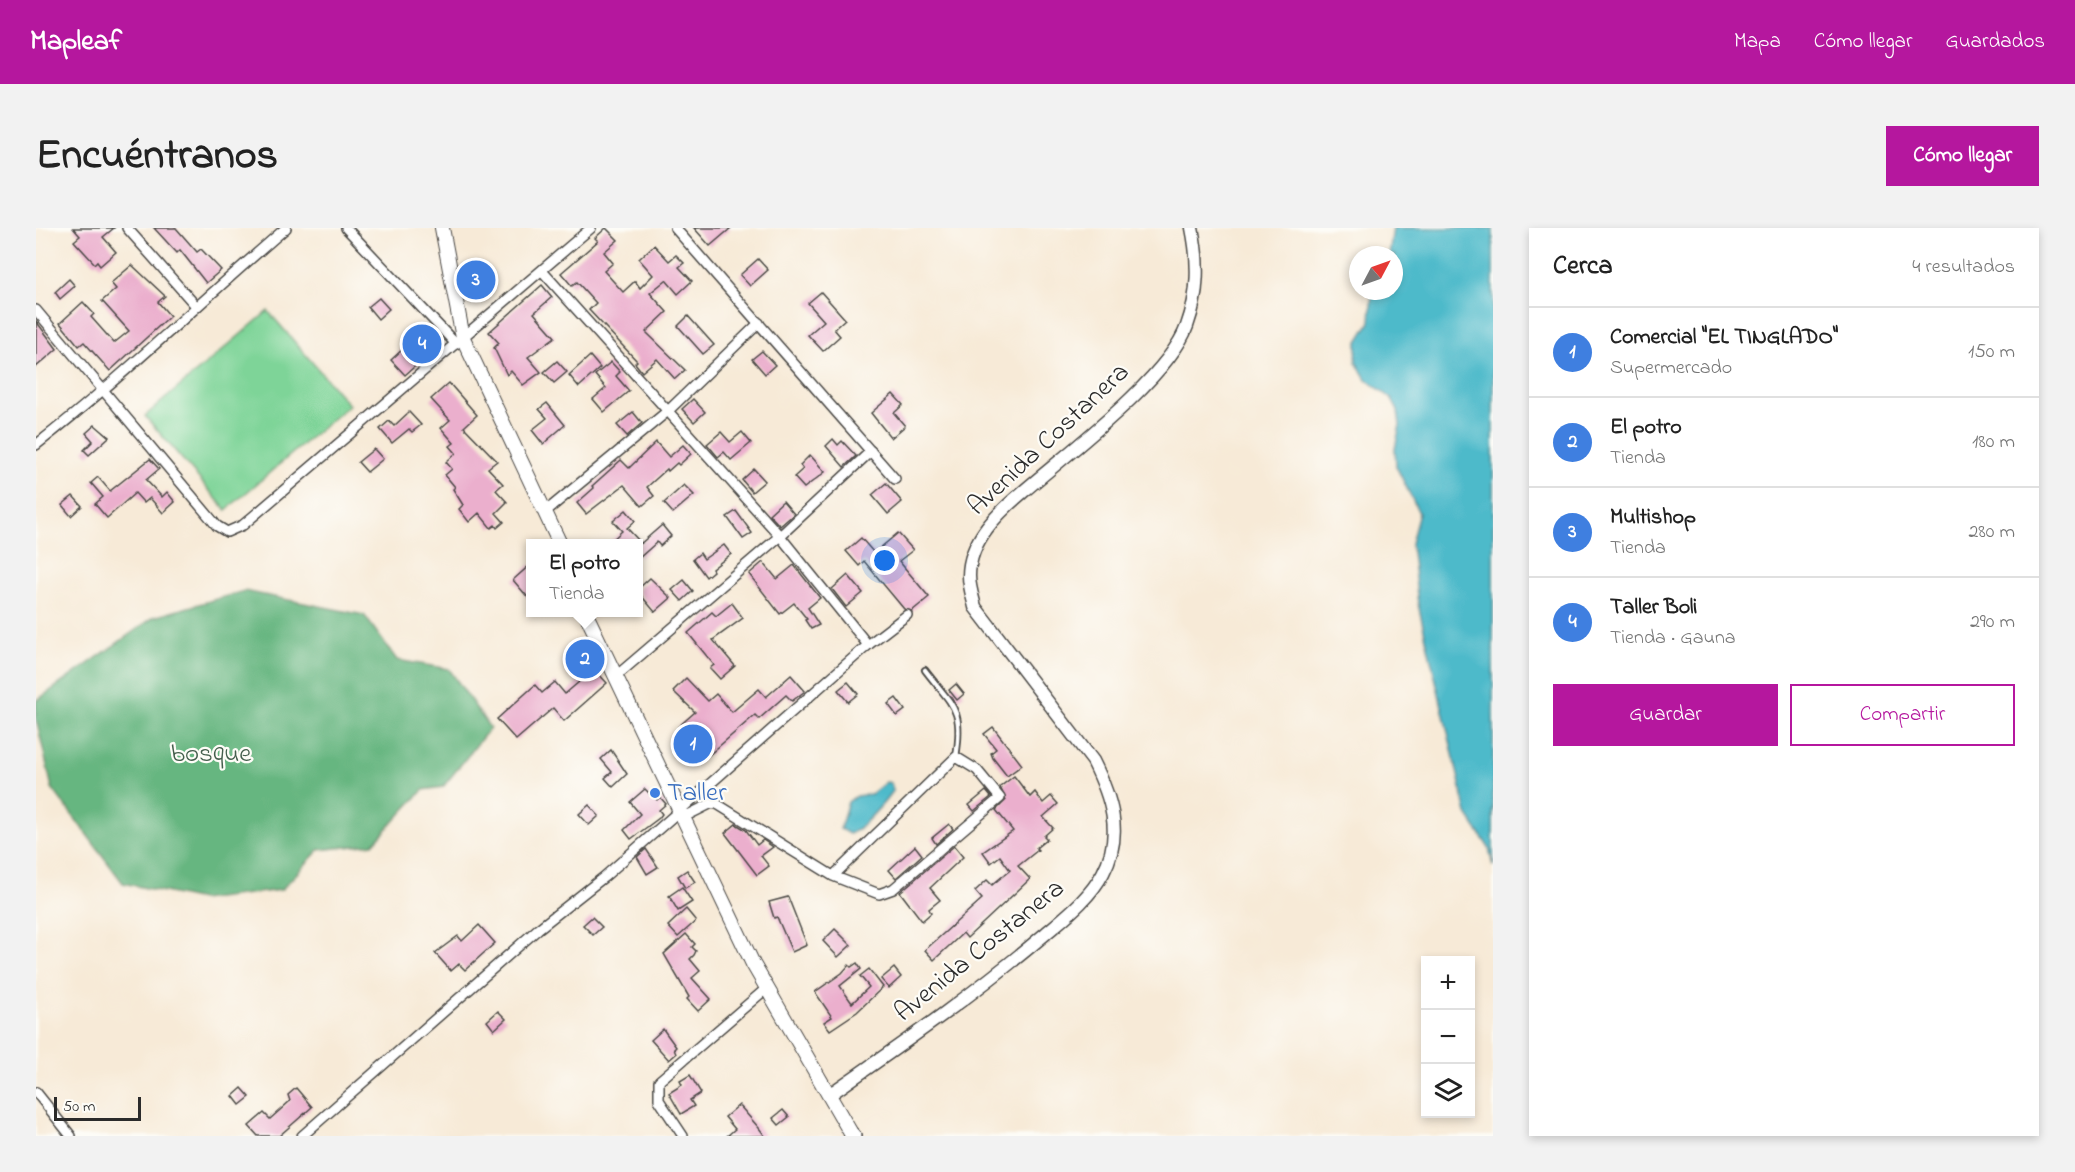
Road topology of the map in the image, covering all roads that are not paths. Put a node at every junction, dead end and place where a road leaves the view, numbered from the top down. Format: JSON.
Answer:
{"nodes":[{"id":1,"x":127,"y":228,"type":"edge"},
{"id":2,"x":286,"y":228,"type":"edge"},
{"id":3,"x":346,"y":228,"type":"edge"},
{"id":4,"x":435,"y":228,"type":"edge"},
{"id":5,"x":442,"y":228,"type":"edge"},
{"id":6,"x":591,"y":228,"type":"edge"},
{"id":7,"x":675,"y":228,"type":"edge"},
{"id":8,"x":1192,"y":228,"type":"edge"},
{"id":9,"x":543,"y":272,"type":"junction"},
{"id":10,"x":196,"y":306,"type":"junction"},
{"id":11,"x":36,"y":310,"type":"edge"},
{"id":12,"x":759,"y":323,"type":"junction"},
{"id":13,"x":460,"y":341,"type":"junction"},
{"id":14,"x":104,"y":392,"type":"junction"},
{"id":15,"x":669,"y":410,"type":"junction"},
{"id":16,"x":36,"y":445,"type":"edge"},
{"id":17,"x":871,"y":451,"type":"junction"},
{"id":18,"x":894,"y":478,"type":"dead end"},
{"id":19,"x":545,"y":512,"type":"junction"},
{"id":20,"x":780,"y":536,"type":"junction"},
{"id":21,"x":550,"y":539,"type":"edge"},
{"id":22,"x":558,"y":539,"type":"edge"},
{"id":23,"x":907,"y":615,"type":"dead end"},
{"id":24,"x":588,"y":617,"type":"edge"},
{"id":25,"x":596,"y":617,"type":"edge"},
{"id":26,"x":868,"y":645,"type":"junction"},
{"id":27,"x":925,"y":670,"type":"dead end"},
{"id":28,"x":622,"y":671,"type":"junction"},
{"id":29,"x":956,"y":756,"type":"junction"},
{"id":30,"x":685,"y":810,"type":"junction"},
{"id":31,"x":833,"y":876,"type":"junction"},
{"id":32,"x":768,"y":987,"type":"junction"},
{"id":33,"x":36,"y":1092,"type":"edge"},
{"id":34,"x":829,"y":1095,"type":"junction"},
{"id":35,"x":71,"y":1136,"type":"edge"},
{"id":36,"x":302,"y":1136,"type":"edge"},
{"id":37,"x":683,"y":1136,"type":"edge"},
{"id":38,"x":852,"y":1136,"type":"edge"}],
"edges":[{"from":1,"to":10,"type":"street"},
{"from":2,"to":10,"type":"street"},
{"from":3,"to":13,"type":"street"},
{"from":4,"to":13,"type":"main road"},
{"from":5,"to":13,"type":"main road"},
{"from":6,"to":9,"type":"street"},
{"from":7,"to":12,"type":"street"},
{"from":8,"to":34,"type":"street","name":"Avenida Costanera"},
{"from":9,"to":13,"type":"street"},
{"from":9,"to":15,"type":"street"},
{"from":10,"to":14,"type":"street"},
{"from":11,"to":14,"type":"street"},
{"from":12,"to":15,"type":"street"},
{"from":12,"to":17,"type":"street"},
{"from":13,"to":14,"type":"street"},
{"from":13,"to":19,"type":"main road"},
{"from":13,"to":21,"type":"main road"},
{"from":14,"to":16,"type":"street"},
{"from":15,"to":19,"type":"street"},
{"from":15,"to":20,"type":"street"},
{"from":17,"to":18,"type":"street"},
{"from":17,"to":20,"type":"street"},
{"from":19,"to":22,"type":"main road"},
{"from":20,"to":26,"type":"street"},
{"from":20,"to":28,"type":"street"},
{"from":23,"to":26,"type":"street"},
{"from":24,"to":30,"type":"main road"},
{"from":25,"to":28,"type":"main road"},
{"from":26,"to":30,"type":"street"},
{"from":27,"to":29,"type":"lane"},
{"from":28,"to":30,"type":"main road"},
{"from":29,"to":31,"type":"street"},
{"from":29,"to":31,"type":"street"},
{"from":30,"to":31,"type":"street"},
{"from":30,"to":32,"type":"main road"},
{"from":30,"to":36,"type":"street"},
{"from":32,"to":34,"type":"main road"},
{"from":32,"to":37,"type":"street"},
{"from":33,"to":35,"type":"street"},
{"from":34,"to":38,"type":"main road"}]}
